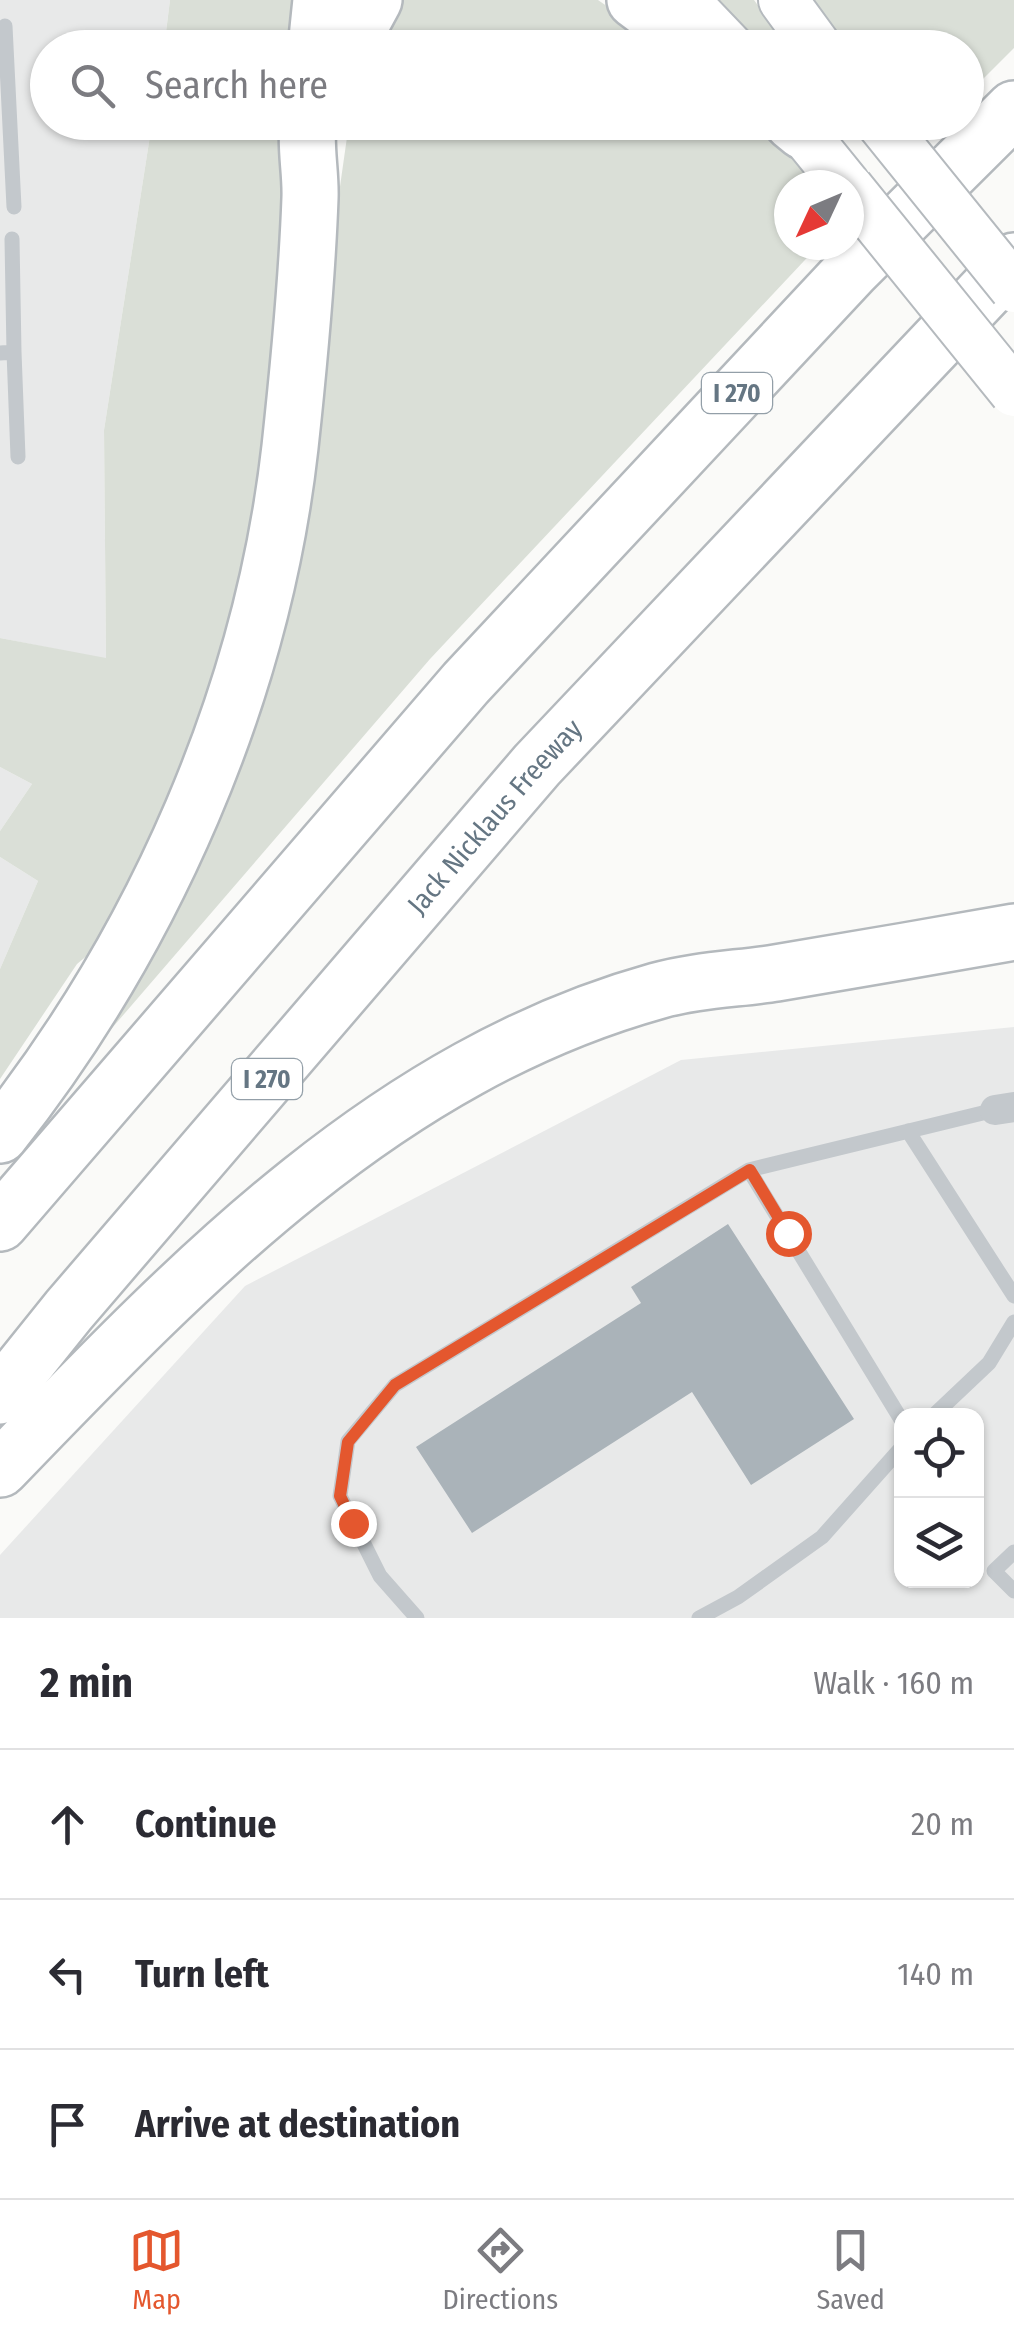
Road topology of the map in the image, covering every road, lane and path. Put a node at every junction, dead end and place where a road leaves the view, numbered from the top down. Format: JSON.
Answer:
{"nodes":[{"id":1,"x":321,"y":0,"type":"edge"},
{"id":2,"x":374,"y":0,"type":"edge"},
{"id":3,"x":635,"y":0,"type":"edge"},
{"id":4,"x":684,"y":0,"type":"edge"},
{"id":5,"x":783,"y":0,"type":"edge"},
{"id":6,"x":4,"y":26,"type":"dead end"},
{"id":7,"x":318,"y":30,"type":"edge"},
{"id":8,"x":358,"y":30,"type":"edge"},
{"id":9,"x":675,"y":30,"type":"edge"},
{"id":10,"x":713,"y":30,"type":"edge"},
{"id":11,"x":805,"y":30,"type":"edge"},
{"id":12,"x":1014,"y":109,"type":"edge"},
{"id":13,"x":5,"y":128,"type":"edge"},
{"id":14,"x":984,"y":139,"type":"edge"},
{"id":15,"x":308,"y":140,"type":"edge"},
{"id":16,"x":326,"y":140,"type":"edge"},
{"id":17,"x":809,"y":140,"type":"edge"},
{"id":18,"x":895,"y":140,"type":"edge"},
{"id":19,"x":983,"y":140,"type":"edge"},
{"id":20,"x":834,"y":170,"type":"edge"},
{"id":21,"x":310,"y":194,"type":"junction"},
{"id":22,"x":14,"y":207,"type":"dead end"},
{"id":23,"x":864,"y":207,"type":"edge"},
{"id":24,"x":12,"y":240,"type":"dead end"},
{"id":25,"x":1014,"y":260,"type":"edge"},
{"id":26,"x":1014,"y":288,"type":"edge"},
{"id":27,"x":7,"y":352,"type":"edge"},
{"id":28,"x":1014,"y":392,"type":"edge"},
{"id":29,"x":18,"y":458,"type":"dead end"},
{"id":30,"x":1014,"y":932,"type":"edge"},
{"id":31,"x":1004,"y":1108,"type":"edge"},
{"id":32,"x":908,"y":1132,"type":"junction"},
{"id":33,"x":0,"y":1135,"type":"edge"},
{"id":34,"x":750,"y":1170,"type":"junction"},
{"id":35,"x":0,"y":1223,"type":"edge"},
{"id":36,"x":1014,"y":1296,"type":"edge"},
{"id":37,"x":1014,"y":1322,"type":"edge"},
{"id":38,"x":0,"y":1396,"type":"edge"},
{"id":39,"x":942,"y":1408,"type":"edge"},
{"id":40,"x":894,"y":1409,"type":"edge"},
{"id":41,"x":894,"y":1456,"type":"edge"},
{"id":42,"x":0,"y":1469,"type":"edge"},
{"id":43,"x":1014,"y":1552,"type":"edge"},
{"id":44,"x":1014,"y":1590,"type":"edge"},
{"id":45,"x":417,"y":1618,"type":"edge"},
{"id":46,"x":699,"y":1618,"type":"edge"}],
"edges":[{"from":1,"to":7,"type":"highway"},
{"from":2,"to":8,"type":"highway"},
{"from":3,"to":9,"type":"highway"},
{"from":4,"to":10,"type":"main road"},
{"from":5,"to":11,"type":"main road"},
{"from":6,"to":13,"type":"lane"},
{"from":12,"to":14,"type":"highway","number":"I 270"},
{"from":13,"to":22,"type":"lane"},
{"from":15,"to":21,"type":"highway"},
{"from":16,"to":21,"type":"highway"},
{"from":17,"to":20,"type":"main road"},
{"from":18,"to":26,"type":"main road","bridge":true},
{"from":19,"to":35,"type":"highway","number":"I 270"},
{"from":21,"to":33,"type":"highway"},
{"from":23,"to":28,"type":"main road","bridge":true},
{"from":24,"to":27,"type":"lane"},
{"from":25,"to":38,"type":"highway","name":"Jack Nicklaus Freeway","number":"I 270"},
{"from":27,"to":29,"type":"lane"},
{"from":30,"to":42,"type":"highway"},
{"from":31,"to":32,"type":"lane"},
{"from":32,"to":34,"type":"lane"},
{"from":32,"to":36,"type":"lane"},
{"from":34,"to":40,"type":"lane"},
{"from":34,"to":45,"type":"lane"},
{"from":37,"to":39,"type":"lane"},
{"from":41,"to":46,"type":"lane"},
{"from":43,"to":44,"type":"lane"}]}
